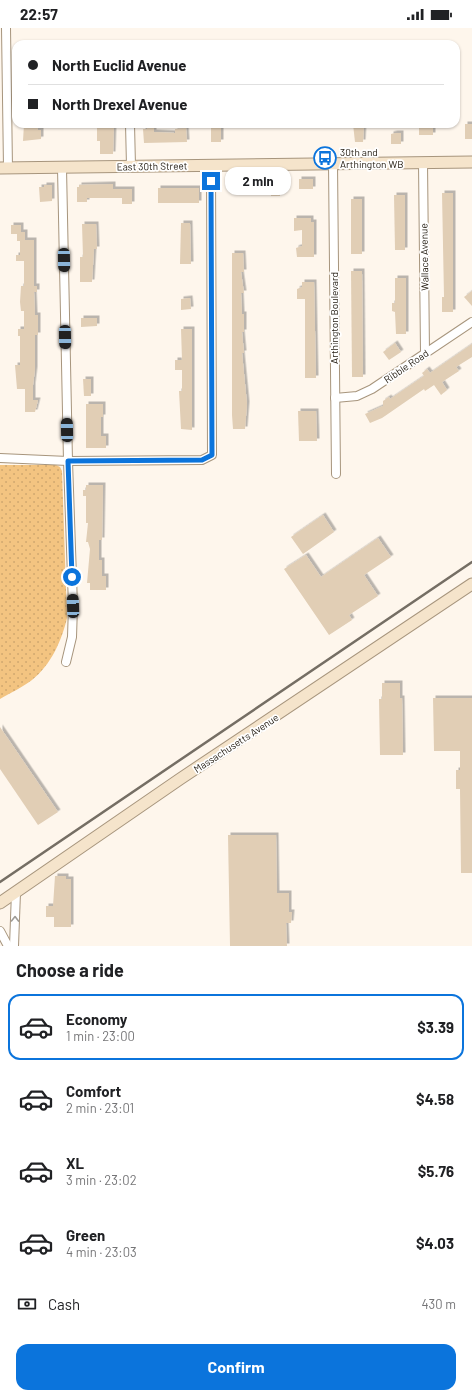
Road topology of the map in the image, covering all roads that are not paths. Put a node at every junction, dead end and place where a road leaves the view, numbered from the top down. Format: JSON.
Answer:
{"nodes":[{"id":1,"x":6,"y":28,"type":"edge"},
{"id":2,"x":130,"y":128,"type":"edge"},
{"id":3,"x":423,"y":162,"type":"junction"},
{"id":4,"x":472,"y":162,"type":"edge"},
{"id":5,"x":333,"y":163,"type":"junction"},
{"id":6,"x":211,"y":165,"type":"junction"},
{"id":7,"x":131,"y":166,"type":"junction"},
{"id":8,"x":4,"y":168,"type":"edge"},
{"id":9,"x":62,"y":168,"type":"junction"},
{"id":10,"x":472,"y":322,"type":"edge"},
{"id":11,"x":425,"y":353,"type":"junction"},
{"id":12,"x":335,"y":398,"type":"junction"},
{"id":13,"x":0,"y":458,"type":"edge"},
{"id":14,"x":68,"y":461,"type":"junction"},
{"id":15,"x":336,"y":474,"type":"dead end"},
{"id":16,"x":472,"y":584,"type":"edge"},
{"id":17,"x":66,"y":662,"type":"dead end"},
{"id":18,"x":16,"y":892,"type":"junction"},
{"id":19,"x":0,"y":903,"type":"edge"},
{"id":20,"x":0,"y":931,"type":"edge"},
{"id":21,"x":8,"y":946,"type":"edge"},
{"id":22,"x":14,"y":946,"type":"edge"}],
"edges":[{"from":1,"to":8,"type":"street"},
{"from":2,"to":7,"type":"street"},
{"from":3,"to":4,"type":"main road","name":"East 30th Street"},
{"from":3,"to":5,"type":"main road","name":"East 30th Street"},
{"from":3,"to":11,"type":"street","name":"Wallace Avenue"},
{"from":5,"to":6,"type":"main road","name":"East 30th Street"},
{"from":5,"to":12,"type":"street","name":"Arthington Boulevard"},
{"from":6,"to":7,"type":"main road","name":"East 30th Street"},
{"from":6,"to":14,"type":"street"},
{"from":7,"to":9,"type":"main road","name":"East 30th Street"},
{"from":8,"to":9,"type":"main road","name":"East 30th Street"},
{"from":9,"to":14,"type":"street"},
{"from":10,"to":11,"type":"street","name":"Ribble Road"},
{"from":11,"to":12,"type":"street","name":"Ribble Road"},
{"from":12,"to":15,"type":"street","name":"Arthington Boulevard"},
{"from":13,"to":14,"type":"street"},
{"from":14,"to":17,"type":"street"},
{"from":16,"to":18,"type":"main road","name":"Massachusetts Avenue"},
{"from":18,"to":19,"type":"main road","name":"Massachusetts Avenue"},
{"from":22,"to":18,"type":"street","one_way":true},
{"from":20,"to":21,"type":"street"}]}
